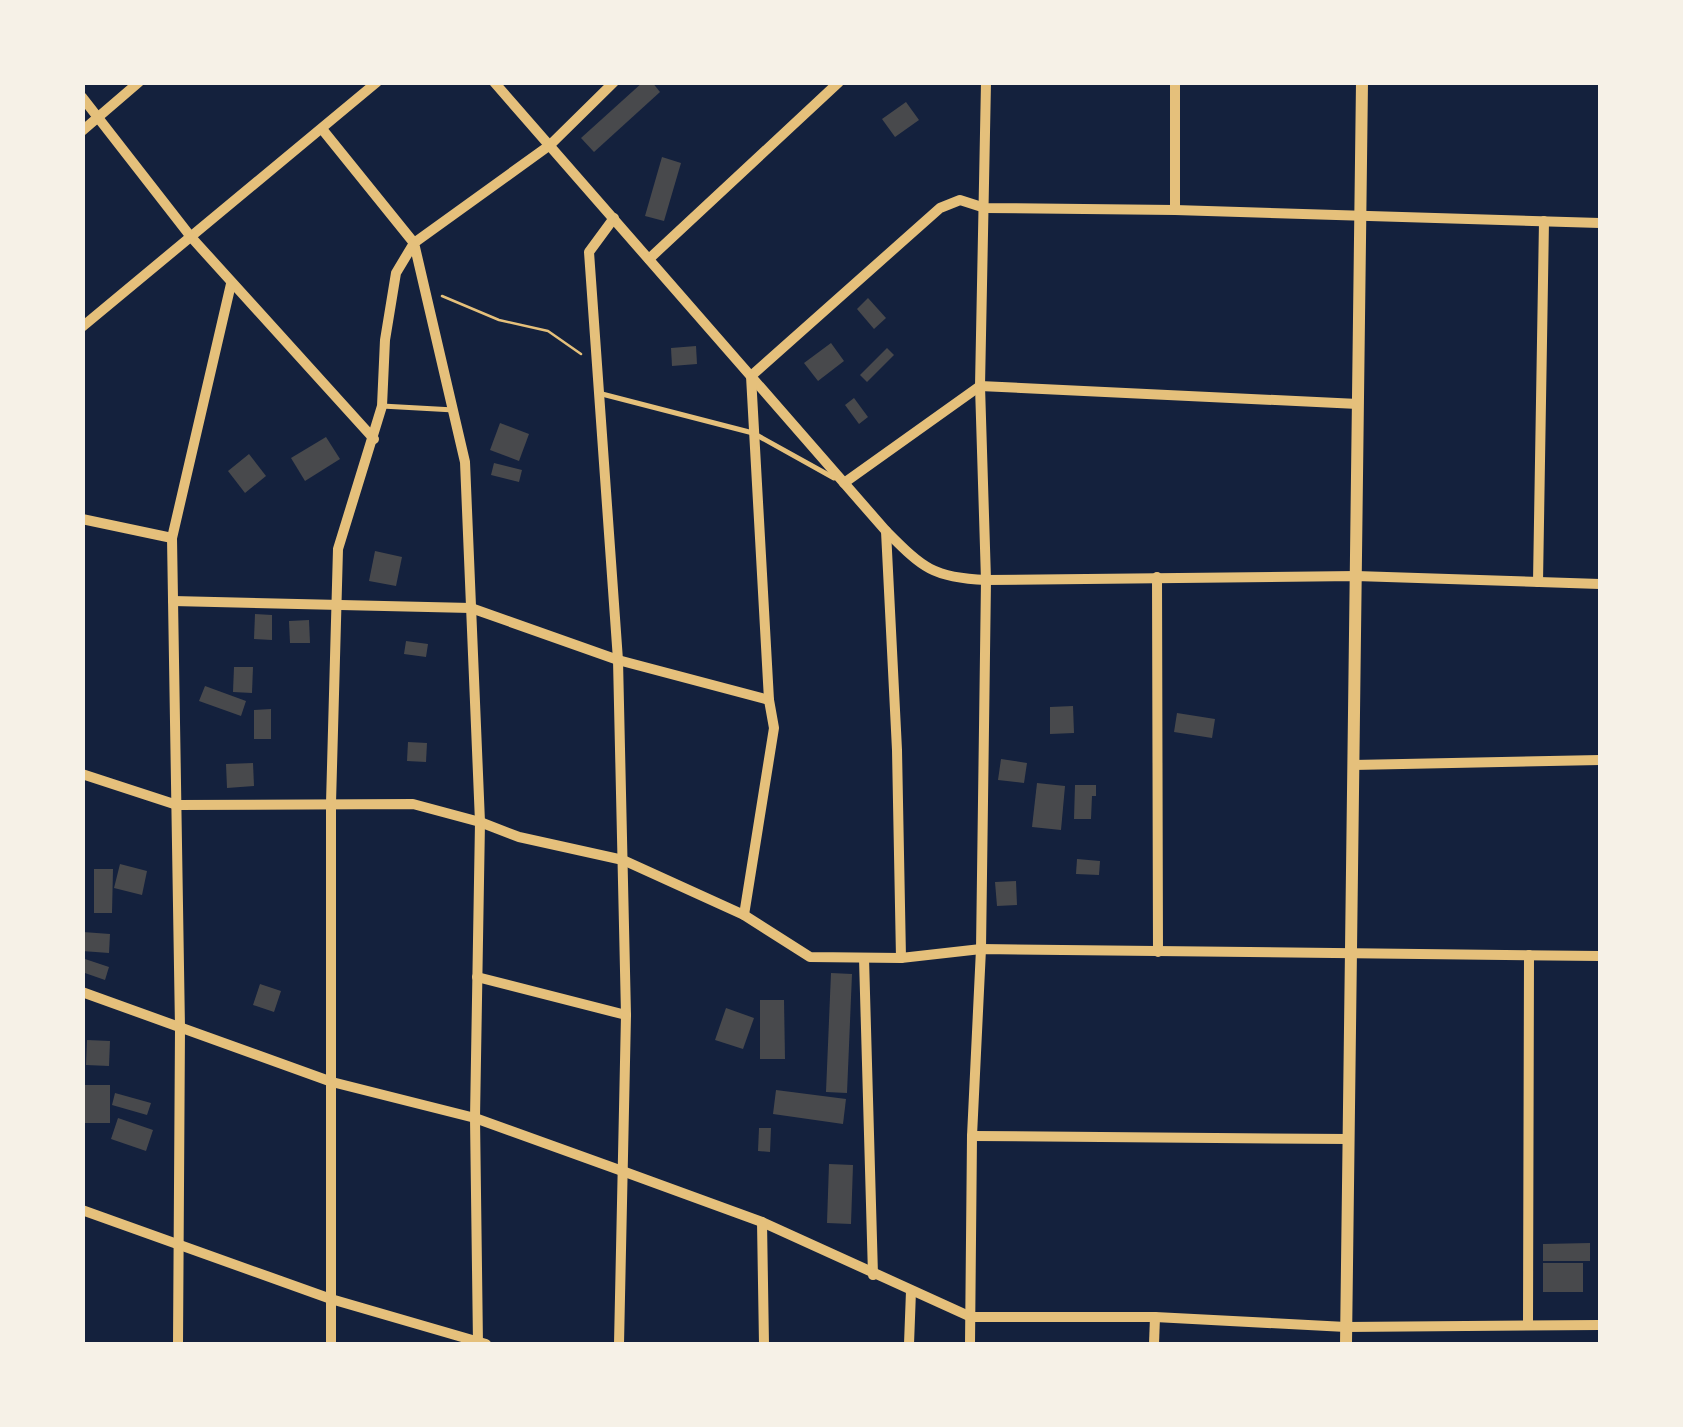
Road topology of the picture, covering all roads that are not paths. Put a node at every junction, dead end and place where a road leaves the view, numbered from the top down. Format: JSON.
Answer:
{"nodes":[{"id":1,"x":139,"y":82,"type":"edge"},
{"id":2,"x":377,"y":82,"type":"edge"},
{"id":3,"x":494,"y":82,"type":"edge"},
{"id":4,"x":614,"y":82,"type":"edge"},
{"id":5,"x":839,"y":82,"type":"edge"},
{"id":6,"x":986,"y":82,"type":"edge"},
{"id":7,"x":1174,"y":82,"type":"edge"},
{"id":8,"x":1362,"y":82,"type":"edge"},
{"id":9,"x":82,"y":97,"type":"edge"},
{"id":10,"x":100,"y":116,"type":"junction"},
{"id":11,"x":322,"y":129,"type":"junction"},
{"id":12,"x":82,"y":131,"type":"edge"},
{"id":13,"x":550,"y":145,"type":"junction"},
{"id":14,"x":985,"y":208,"type":"junction"},
{"id":15,"x":1174,"y":210,"type":"junction"},
{"id":16,"x":1360,"y":217,"type":"junction"},
{"id":17,"x":614,"y":218,"type":"junction"},
{"id":18,"x":1544,"y":221,"type":"junction"},
{"id":19,"x":1600,"y":222,"type":"edge"},
{"id":20,"x":191,"y":237,"type":"junction"},
{"id":21,"x":414,"y":243,"type":"junction"},
{"id":22,"x":649,"y":259,"type":"junction"},
{"id":23,"x":231,"y":284,"type":"junction"},
{"id":24,"x":82,"y":327,"type":"edge"},
{"id":25,"x":751,"y":376,"type":"junction"},
{"id":26,"x":980,"y":386,"type":"junction"},
{"id":27,"x":599,"y":393,"type":"junction"},
{"id":28,"x":1358,"y":404,"type":"junction"},
{"id":29,"x":382,"y":406,"type":"junction"},
{"id":30,"x":454,"y":410,"type":"junction"},
{"id":31,"x":752,"y":433,"type":"junction"},
{"id":32,"x":374,"y":439,"type":"junction"},
{"id":33,"x":844,"y":483,"type":"junction"},
{"id":34,"x":82,"y":518,"type":"edge"},
{"id":35,"x":886,"y":531,"type":"junction"},
{"id":36,"x":172,"y":538,"type":"junction"},
{"id":37,"x":1356,"y":576,"type":"junction"},
{"id":38,"x":1157,"y":578,"type":"junction"},
{"id":39,"x":986,"y":580,"type":"junction"},
{"id":40,"x":1538,"y":582,"type":"junction"},
{"id":41,"x":1600,"y":584,"type":"edge"},
{"id":42,"x":173,"y":601,"type":"junction"},
{"id":43,"x":334,"y":602,"type":"junction"},
{"id":44,"x":471,"y":608,"type":"junction"},
{"id":45,"x":618,"y":660,"type":"junction"},
{"id":46,"x":768,"y":700,"type":"junction"},
{"id":47,"x":1600,"y":760,"type":"edge"},
{"id":48,"x":1353,"y":765,"type":"junction"},
{"id":49,"x":82,"y":774,"type":"edge"},
{"id":50,"x":332,"y":803,"type":"junction"},
{"id":51,"x":177,"y":805,"type":"junction"},
{"id":52,"x":480,"y":822,"type":"junction"},
{"id":53,"x":623,"y":860,"type":"junction"},
{"id":54,"x":744,"y":915,"type":"junction"},
{"id":55,"x":981,"y":949,"type":"junction"},
{"id":56,"x":1158,"y":952,"type":"junction"},
{"id":57,"x":1351,"y":952,"type":"junction"},
{"id":58,"x":1529,"y":955,"type":"junction"},
{"id":59,"x":1600,"y":956,"type":"edge"},
{"id":60,"x":864,"y":958,"type":"junction"},
{"id":61,"x":901,"y":958,"type":"junction"},
{"id":62,"x":477,"y":978,"type":"junction"},
{"id":63,"x":82,"y":992,"type":"edge"},
{"id":64,"x":626,"y":1016,"type":"junction"},
{"id":65,"x":180,"y":1028,"type":"junction"},
{"id":66,"x":332,"y":1082,"type":"junction"},
{"id":67,"x":475,"y":1118,"type":"junction"},
{"id":68,"x":972,"y":1136,"type":"junction"},
{"id":69,"x":1348,"y":1138,"type":"junction"},
{"id":70,"x":624,"y":1172,"type":"junction"},
{"id":71,"x":82,"y":1210,"type":"edge"},
{"id":72,"x":762,"y":1222,"type":"junction"},
{"id":73,"x":178,"y":1246,"type":"junction"},
{"id":74,"x":872,"y":1275,"type":"junction"},
{"id":75,"x":911,"y":1292,"type":"junction"},
{"id":76,"x":331,"y":1299,"type":"junction"},
{"id":77,"x":1155,"y":1316,"type":"junction"},
{"id":78,"x":971,"y":1317,"type":"junction"},
{"id":79,"x":1528,"y":1324,"type":"junction"},
{"id":80,"x":1600,"y":1325,"type":"edge"},
{"id":81,"x":1346,"y":1328,"type":"junction"},
{"id":82,"x":178,"y":1344,"type":"edge"},
{"id":83,"x":331,"y":1344,"type":"edge"},
{"id":84,"x":481,"y":1344,"type":"edge"},
{"id":85,"x":619,"y":1344,"type":"edge"},
{"id":86,"x":764,"y":1344,"type":"edge"},
{"id":87,"x":909,"y":1344,"type":"edge"},
{"id":88,"x":970,"y":1344,"type":"edge"},
{"id":89,"x":1154,"y":1344,"type":"edge"},
{"id":90,"x":1346,"y":1344,"type":"edge"}],
"edges":[{"from":1,"to":10,"type":"street"},
{"from":2,"to":11,"type":"street"},
{"from":3,"to":13,"type":"street"},
{"from":4,"to":13,"type":"street"},
{"from":5,"to":22,"type":"street"},
{"from":6,"to":14,"type":"street"},
{"from":7,"to":15,"type":"street"},
{"from":8,"to":16,"type":"street"},
{"from":9,"to":10,"type":"street"},
{"from":10,"to":12,"type":"street"},
{"from":10,"to":20,"type":"street"},
{"from":11,"to":20,"type":"street"},
{"from":11,"to":21,"type":"street"},
{"from":13,"to":17,"type":"street"},
{"from":13,"to":21,"type":"street"},
{"from":14,"to":15,"type":"street"},
{"from":14,"to":25,"type":"street"},
{"from":14,"to":26,"type":"street"},
{"from":15,"to":16,"type":"street"},
{"from":16,"to":18,"type":"street"},
{"from":16,"to":28,"type":"street"},
{"from":17,"to":22,"type":"street"},
{"from":17,"to":27,"type":"street"},
{"from":18,"to":19,"type":"street"},
{"from":18,"to":40,"type":"street"},
{"from":20,"to":23,"type":"street"},
{"from":20,"to":24,"type":"street"},
{"from":21,"to":29,"type":"street"},
{"from":21,"to":30,"type":"street"},
{"from":22,"to":25,"type":"street"},
{"from":23,"to":32,"type":"street"},
{"from":23,"to":36,"type":"street"},
{"from":25,"to":31,"type":"street"},
{"from":25,"to":33,"type":"street"},
{"from":26,"to":28,"type":"street"},
{"from":26,"to":33,"type":"street"},
{"from":26,"to":39,"type":"street"},
{"from":27,"to":31,"type":"lane"},
{"from":27,"to":45,"type":"street"},
{"from":28,"to":37,"type":"street"},
{"from":29,"to":30,"type":"lane"},
{"from":29,"to":32,"type":"street"},
{"from":30,"to":44,"type":"street"},
{"from":31,"to":33,"type":"lane"},
{"from":31,"to":46,"type":"street"},
{"from":32,"to":43,"type":"street"},
{"from":33,"to":35,"type":"street"},
{"from":34,"to":36,"type":"street"},
{"from":35,"to":39,"type":"street"},
{"from":35,"to":61,"type":"street"},
{"from":36,"to":42,"type":"street"},
{"from":37,"to":38,"type":"street"},
{"from":37,"to":40,"type":"street"},
{"from":37,"to":48,"type":"street"},
{"from":38,"to":39,"type":"street"},
{"from":38,"to":56,"type":"street"},
{"from":39,"to":55,"type":"street"},
{"from":40,"to":41,"type":"street"},
{"from":42,"to":43,"type":"street"},
{"from":42,"to":51,"type":"street"},
{"from":43,"to":44,"type":"street"},
{"from":43,"to":50,"type":"street"},
{"from":44,"to":45,"type":"street"},
{"from":44,"to":52,"type":"street"},
{"from":45,"to":46,"type":"street"},
{"from":45,"to":53,"type":"street"},
{"from":46,"to":54,"type":"street"},
{"from":47,"to":48,"type":"street"},
{"from":48,"to":57,"type":"street"},
{"from":49,"to":51,"type":"street"},
{"from":50,"to":51,"type":"street"},
{"from":50,"to":52,"type":"street"},
{"from":50,"to":66,"type":"street"},
{"from":51,"to":65,"type":"street"},
{"from":52,"to":53,"type":"street"},
{"from":52,"to":62,"type":"street"},
{"from":53,"to":54,"type":"street"},
{"from":53,"to":64,"type":"street"},
{"from":54,"to":60,"type":"street"},
{"from":55,"to":56,"type":"street"},
{"from":55,"to":61,"type":"street"},
{"from":55,"to":68,"type":"street"},
{"from":56,"to":57,"type":"street"},
{"from":57,"to":58,"type":"street"},
{"from":57,"to":69,"type":"street"},
{"from":58,"to":59,"type":"street"},
{"from":58,"to":79,"type":"street"},
{"from":60,"to":61,"type":"street"},
{"from":60,"to":74,"type":"street"},
{"from":62,"to":64,"type":"street"},
{"from":62,"to":67,"type":"street"},
{"from":63,"to":65,"type":"street"},
{"from":64,"to":70,"type":"street"},
{"from":65,"to":66,"type":"street"},
{"from":65,"to":73,"type":"street"},
{"from":66,"to":67,"type":"street"},
{"from":66,"to":76,"type":"street"},
{"from":67,"to":70,"type":"street"},
{"from":67,"to":84,"type":"street"},
{"from":68,"to":69,"type":"street"},
{"from":68,"to":78,"type":"street"},
{"from":69,"to":81,"type":"street"},
{"from":70,"to":72,"type":"street"},
{"from":70,"to":85,"type":"street"},
{"from":71,"to":73,"type":"street"},
{"from":72,"to":74,"type":"street"},
{"from":72,"to":86,"type":"street"},
{"from":73,"to":76,"type":"street"},
{"from":73,"to":82,"type":"street"},
{"from":74,"to":75,"type":"street"},
{"from":75,"to":78,"type":"street"},
{"from":75,"to":87,"type":"street"},
{"from":76,"to":83,"type":"street"},
{"from":76,"to":84,"type":"street"},
{"from":77,"to":78,"type":"street"},
{"from":77,"to":81,"type":"street"},
{"from":77,"to":89,"type":"street"},
{"from":78,"to":88,"type":"street"},
{"from":79,"to":80,"type":"street"},
{"from":79,"to":81,"type":"street"},
{"from":81,"to":90,"type":"street"}]}
